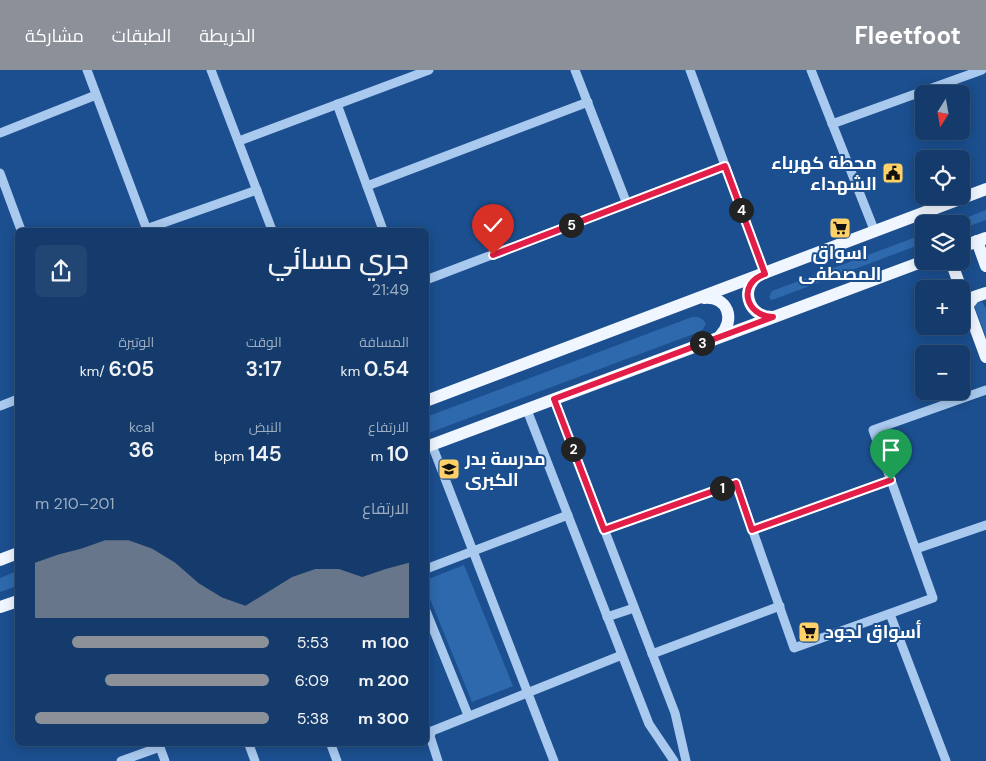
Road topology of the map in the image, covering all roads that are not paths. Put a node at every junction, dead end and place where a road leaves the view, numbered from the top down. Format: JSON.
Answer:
{"nodes":[{"id":1,"x":86,"y":70,"type":"edge"},
{"id":2,"x":211,"y":70,"type":"edge"},
{"id":3,"x":429,"y":70,"type":"edge"},
{"id":4,"x":575,"y":70,"type":"edge"},
{"id":5,"x":690,"y":70,"type":"edge"},
{"id":6,"x":811,"y":70,"type":"edge"},
{"id":7,"x":982,"y":70,"type":"edge"},
{"id":8,"x":960,"y":74,"type":"edge"},
{"id":9,"x":96,"y":95,"type":"junction"},
{"id":10,"x":588,"y":102,"type":"junction"},
{"id":11,"x":337,"y":104,"type":"junction"},
{"id":12,"x":832,"y":124,"type":"junction"},
{"id":13,"x":0,"y":133,"type":"edge"},
{"id":14,"x":238,"y":141,"type":"junction"},
{"id":15,"x":725,"y":166,"type":"junction"},
{"id":16,"x":0,"y":173,"type":"edge"},
{"id":17,"x":367,"y":186,"type":"junction"},
{"id":18,"x":257,"y":190,"type":"junction"},
{"id":19,"x":986,"y":190,"type":"edge"},
{"id":20,"x":627,"y":204,"type":"junction"},
{"id":21,"x":20,"y":228,"type":"edge"},
{"id":22,"x":147,"y":228,"type":"edge"},
{"id":23,"x":150,"y":228,"type":"edge"},
{"id":24,"x":271,"y":228,"type":"edge"},
{"id":25,"x":382,"y":228,"type":"edge"},
{"id":26,"x":875,"y":232,"type":"junction"},
{"id":27,"x":982,"y":239,"type":"edge"},
{"id":28,"x":970,"y":244,"type":"edge"},
{"id":29,"x":915,"y":264,"type":"edge"},
{"id":30,"x":986,"y":266,"type":"edge"},
{"id":31,"x":760,"y":275,"type":"junction"},
{"id":32,"x":429,"y":279,"type":"edge"},
{"id":33,"x":986,"y":293,"type":"edge"},
{"id":34,"x":702,"y":298,"type":"junction"},
{"id":35,"x":970,"y":302,"type":"edge"},
{"id":36,"x":970,"y":314,"type":"edge"},
{"id":37,"x":773,"y":317,"type":"junction"},
{"id":38,"x":720,"y":336,"type":"junction"},
{"id":39,"x":986,"y":357,"type":"edge"},
{"id":40,"x":986,"y":390,"type":"edge"},
{"id":41,"x":554,"y":399,"type":"junction"},
{"id":42,"x":15,"y":400,"type":"edge"},
{"id":43,"x":429,"y":400,"type":"edge"},
{"id":44,"x":0,"y":406,"type":"edge"},
{"id":45,"x":527,"y":410,"type":"junction"},
{"id":46,"x":429,"y":446,"type":"edge"},
{"id":47,"x":891,"y":480,"type":"junction"},
{"id":48,"x":568,"y":515,"type":"junction"},
{"id":49,"x":986,"y":525,"type":"edge"},
{"id":50,"x":604,"y":530,"type":"junction"},
{"id":51,"x":752,"y":530,"type":"junction"},
{"id":52,"x":916,"y":549,"type":"junction"},
{"id":53,"x":473,"y":551,"type":"junction"},
{"id":54,"x":15,"y":554,"type":"edge"},
{"id":55,"x":0,"y":560,"type":"edge"},
{"id":56,"x":429,"y":568,"type":"edge"},
{"id":57,"x":15,"y":602,"type":"edge"},
{"id":58,"x":780,"y":606,"type":"junction"},
{"id":59,"x":0,"y":608,"type":"edge"},
{"id":60,"x":634,"y":608,"type":"junction"},
{"id":61,"x":890,"y":614,"type":"junction"},
{"id":62,"x":608,"y":617,"type":"junction"},
{"id":63,"x":429,"y":618,"type":"edge"},
{"id":64,"x":652,"y":654,"type":"junction"},
{"id":65,"x":622,"y":655,"type":"junction"},
{"id":66,"x":528,"y":693,"type":"junction"},
{"id":67,"x":468,"y":716,"type":"junction"},
{"id":68,"x":157,"y":746,"type":"edge"},
{"id":69,"x":159,"y":746,"type":"edge"},
{"id":70,"x":249,"y":746,"type":"edge"},
{"id":71,"x":331,"y":746,"type":"edge"},
{"id":72,"x":121,"y":761,"type":"edge"},
{"id":73,"x":165,"y":761,"type":"edge"},
{"id":74,"x":255,"y":761,"type":"edge"},
{"id":75,"x":337,"y":761,"type":"edge"},
{"id":76,"x":438,"y":761,"type":"edge"},
{"id":77,"x":554,"y":761,"type":"edge"},
{"id":78,"x":674,"y":761,"type":"edge"},
{"id":79,"x":686,"y":761,"type":"edge"},
{"id":80,"x":946,"y":761,"type":"edge"}],
"edges":[{"from":1,"to":9,"type":"street"},
{"from":2,"to":14,"type":"street"},
{"from":3,"to":11,"type":"street"},
{"from":4,"to":10,"type":"street"},
{"from":5,"to":15,"type":"street"},
{"from":6,"to":12,"type":"street"},
{"from":7,"to":8,"type":"street"},
{"from":8,"to":12,"type":"street"},
{"from":9,"to":13,"type":"street"},
{"from":9,"to":22,"type":"street"},
{"from":10,"to":17,"type":"street"},
{"from":10,"to":20,"type":"street"},
{"from":11,"to":14,"type":"street"},
{"from":11,"to":17,"type":"street"},
{"from":12,"to":26,"type":"street"},
{"from":14,"to":18,"type":"street"},
{"from":15,"to":20,"type":"street"},
{"from":15,"to":31,"type":"street"},
{"from":16,"to":21,"type":"street"},
{"from":17,"to":25,"type":"street"},
{"from":18,"to":23,"type":"street"},
{"from":18,"to":24,"type":"street"},
{"from":19,"to":26,"type":"main road"},
{"from":20,"to":32,"type":"street"},
{"from":26,"to":31,"type":"main road"},
{"from":27,"to":28,"type":"main road"},
{"from":27,"to":30,"type":"main road"},
{"from":29,"to":37,"type":"main road"},
{"from":31,"to":34,"type":"main road"},
{"from":31,"to":37,"type":"main road"},
{"from":33,"to":35,"type":"main road"},
{"from":34,"to":38,"type":"main road"},
{"from":34,"to":43,"type":"main road"},
{"from":36,"to":39,"type":"main road"},
{"from":37,"to":38,"type":"main road"},
{"from":38,"to":41,"type":"main road"},
{"from":40,"to":47,"type":"street"},
{"from":41,"to":45,"type":"main road"},
{"from":41,"to":50,"type":"street"},
{"from":42,"to":44,"type":"street"},
{"from":45,"to":46,"type":"main road"},
{"from":45,"to":48,"type":"street"},
{"from":46,"to":53,"type":"street"},
{"from":47,"to":51,"type":"street"},
{"from":47,"to":52,"type":"street"},
{"from":48,"to":53,"type":"street"},
{"from":48,"to":62,"type":"street"},
{"from":49,"to":52,"type":"street"},
{"from":50,"to":51,"type":"street"},
{"from":50,"to":60,"type":"street"},
{"from":51,"to":58,"type":"street"},
{"from":52,"to":61,"type":"street"},
{"from":53,"to":56,"type":"street"},
{"from":53,"to":66,"type":"street"},
{"from":54,"to":55,"type":"main road"},
{"from":57,"to":59,"type":"main road"},
{"from":58,"to":61,"type":"street"},
{"from":58,"to":64,"type":"street"},
{"from":60,"to":62,"type":"street"},
{"from":60,"to":64,"type":"street"},
{"from":61,"to":80,"type":"street"},
{"from":62,"to":65,"type":"street"},
{"from":63,"to":67,"type":"street"},
{"from":64,"to":79,"type":"street"},
{"from":65,"to":66,"type":"street"},
{"from":65,"to":78,"type":"street"},
{"from":66,"to":67,"type":"street"},
{"from":66,"to":77,"type":"street"},
{"from":67,"to":76,"type":"street"},
{"from":68,"to":72,"type":"street"},
{"from":69,"to":73,"type":"street"},
{"from":70,"to":74,"type":"street"},
{"from":71,"to":75,"type":"street"}]}
